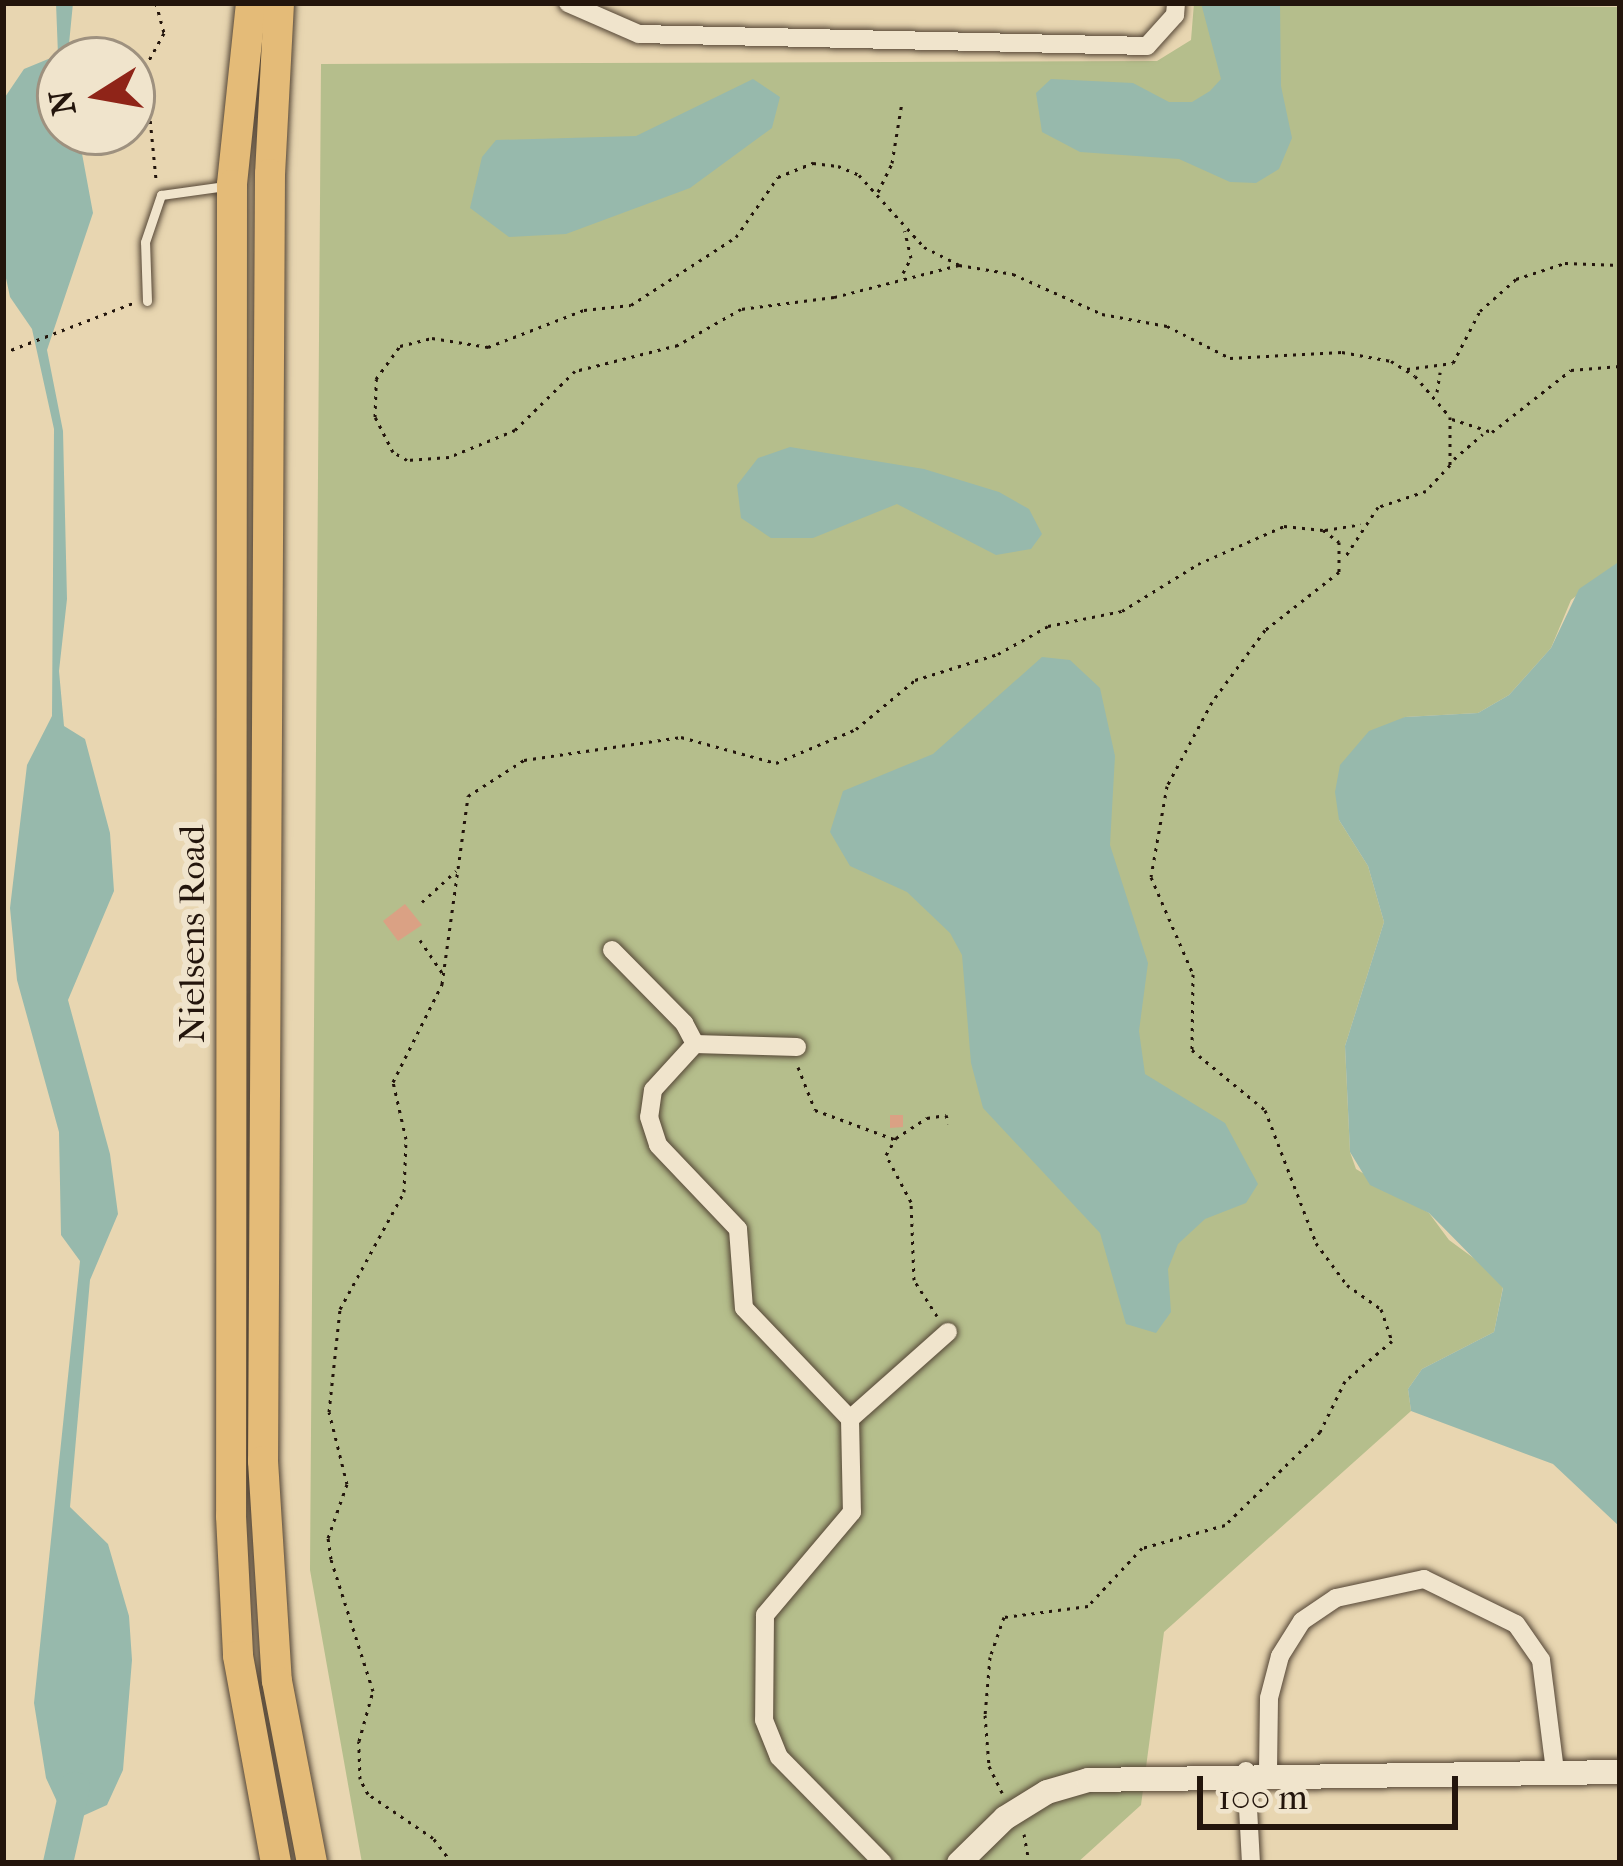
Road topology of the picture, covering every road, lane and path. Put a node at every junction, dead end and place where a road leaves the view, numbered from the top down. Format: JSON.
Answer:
{"nodes":[{"id":1,"x":156,"y":3,"type":"edge"},
{"id":2,"x":251,"y":3,"type":"edge"},
{"id":3,"x":279,"y":3,"type":"edge"},
{"id":4,"x":568,"y":3,"type":"edge"},
{"id":5,"x":1176,"y":3,"type":"edge"},
{"id":6,"x":902,"y":102,"type":"dead end"},
{"id":7,"x":232,"y":185,"type":"junction"},
{"id":8,"x":877,"y":193,"type":"junction"},
{"id":9,"x":161,"y":195,"type":"junction"},
{"id":10,"x":905,"y":230,"type":"junction"},
{"id":11,"x":959,"y":265,"type":"junction"},
{"id":12,"x":1620,"y":265,"type":"edge"},
{"id":13,"x":902,"y":274,"type":"junction"},
{"id":14,"x":147,"y":301,"type":"joint"},
{"id":15,"x":3,"y":353,"type":"edge"},
{"id":16,"x":1620,"y":365,"type":"edge"},
{"id":17,"x":1399,"y":366,"type":"junction"},
{"id":18,"x":1443,"y":368,"type":"junction"},
{"id":19,"x":1437,"y":393,"type":"junction"},
{"id":20,"x":1450,"y":417,"type":"junction"},
{"id":21,"x":1483,"y":434,"type":"junction"},
{"id":22,"x":1450,"y":465,"type":"junction"},
{"id":23,"x":1361,"y":524,"type":"junction"},
{"id":24,"x":1323,"y":530,"type":"junction"},
{"id":25,"x":1344,"y":558,"type":"junction"},
{"id":26,"x":458,"y":869,"type":"junction"},
{"id":27,"x":422,"y":902,"type":"dead end"},
{"id":28,"x":420,"y":940,"type":"dead end"},
{"id":29,"x":612,"y":950,"type":"dead end"},
{"id":30,"x":443,"y":979,"type":"junction"},
{"id":31,"x":694,"y":1045,"type":"junction"},
{"id":32,"x":797,"y":1047,"type":"joint"},
{"id":33,"x":949,"y":1124,"type":"dead end"},
{"id":34,"x":896,"y":1138,"type":"junction"},
{"id":35,"x":948,"y":1332,"type":"joint"},
{"id":36,"x":850,"y":1419,"type":"junction"},
{"id":37,"x":1555,"y":1771,"type":"junction"},
{"id":38,"x":1257,"y":1772,"type":"junction"},
{"id":39,"x":1620,"y":1772,"type":"edge"},
{"id":40,"x":1002,"y":1793,"type":"dead end"},
{"id":41,"x":1024,"y":1834,"type":"dead end"},
{"id":42,"x":276,"y":1863,"type":"edge"},
{"id":43,"x":312,"y":1863,"type":"edge"},
{"id":44,"x":452,"y":1863,"type":"edge"},
{"id":45,"x":883,"y":1863,"type":"edge"},
{"id":46,"x":959,"y":1863,"type":"edge"},
{"id":47,"x":1029,"y":1863,"type":"edge"},
{"id":48,"x":1251,"y":1863,"type":"edge"}],
"edges":[{"from":1,"to":9,"type":"path"},
{"from":2,"to":7,"type":"main road","name":"Nielsens Road"},
{"from":3,"to":43,"type":"main road","name":"Nielsens Road"},
{"from":4,"to":5,"type":"street"},
{"from":6,"to":8,"type":"path"},
{"from":7,"to":9,"type":"lane"},
{"from":7,"to":42,"type":"main road","name":"Nielsens Road"},
{"from":8,"to":10,"type":"path"},
{"from":8,"to":13,"type":"path"},
{"from":9,"to":14,"type":"lane"},
{"from":10,"to":11,"type":"path"},
{"from":10,"to":13,"type":"path"},
{"from":11,"to":13,"type":"path"},
{"from":11,"to":17,"type":"path"},
{"from":12,"to":18,"type":"path"},
{"from":14,"to":15,"type":"path"},
{"from":16,"to":21,"type":"path"},
{"from":17,"to":18,"type":"path"},
{"from":17,"to":19,"type":"path"},
{"from":18,"to":19,"type":"path"},
{"from":19,"to":20,"type":"path"},
{"from":20,"to":21,"type":"path"},
{"from":20,"to":22,"type":"path"},
{"from":21,"to":22,"type":"path"},
{"from":22,"to":23,"type":"path"},
{"from":23,"to":24,"type":"path"},
{"from":23,"to":25,"type":"path"},
{"from":24,"to":25,"type":"path"},
{"from":24,"to":26,"type":"path"},
{"from":25,"to":40,"type":"path"},
{"from":26,"to":27,"type":"path"},
{"from":26,"to":30,"type":"path"},
{"from":28,"to":30,"type":"path"},
{"from":29,"to":31,"type":"street"},
{"from":30,"to":44,"type":"path"},
{"from":31,"to":32,"type":"street"},
{"from":31,"to":36,"type":"street"},
{"from":32,"to":34,"type":"path"},
{"from":33,"to":34,"type":"path"},
{"from":34,"to":35,"type":"path"},
{"from":35,"to":36,"type":"street"},
{"from":36,"to":45,"type":"street"},
{"from":37,"to":38,"type":"street"},
{"from":37,"to":38,"type":"street"},
{"from":37,"to":39,"type":"street"},
{"from":38,"to":46,"type":"street"},
{"from":38,"to":48,"type":"street"},
{"from":41,"to":47,"type":"path"}]}
